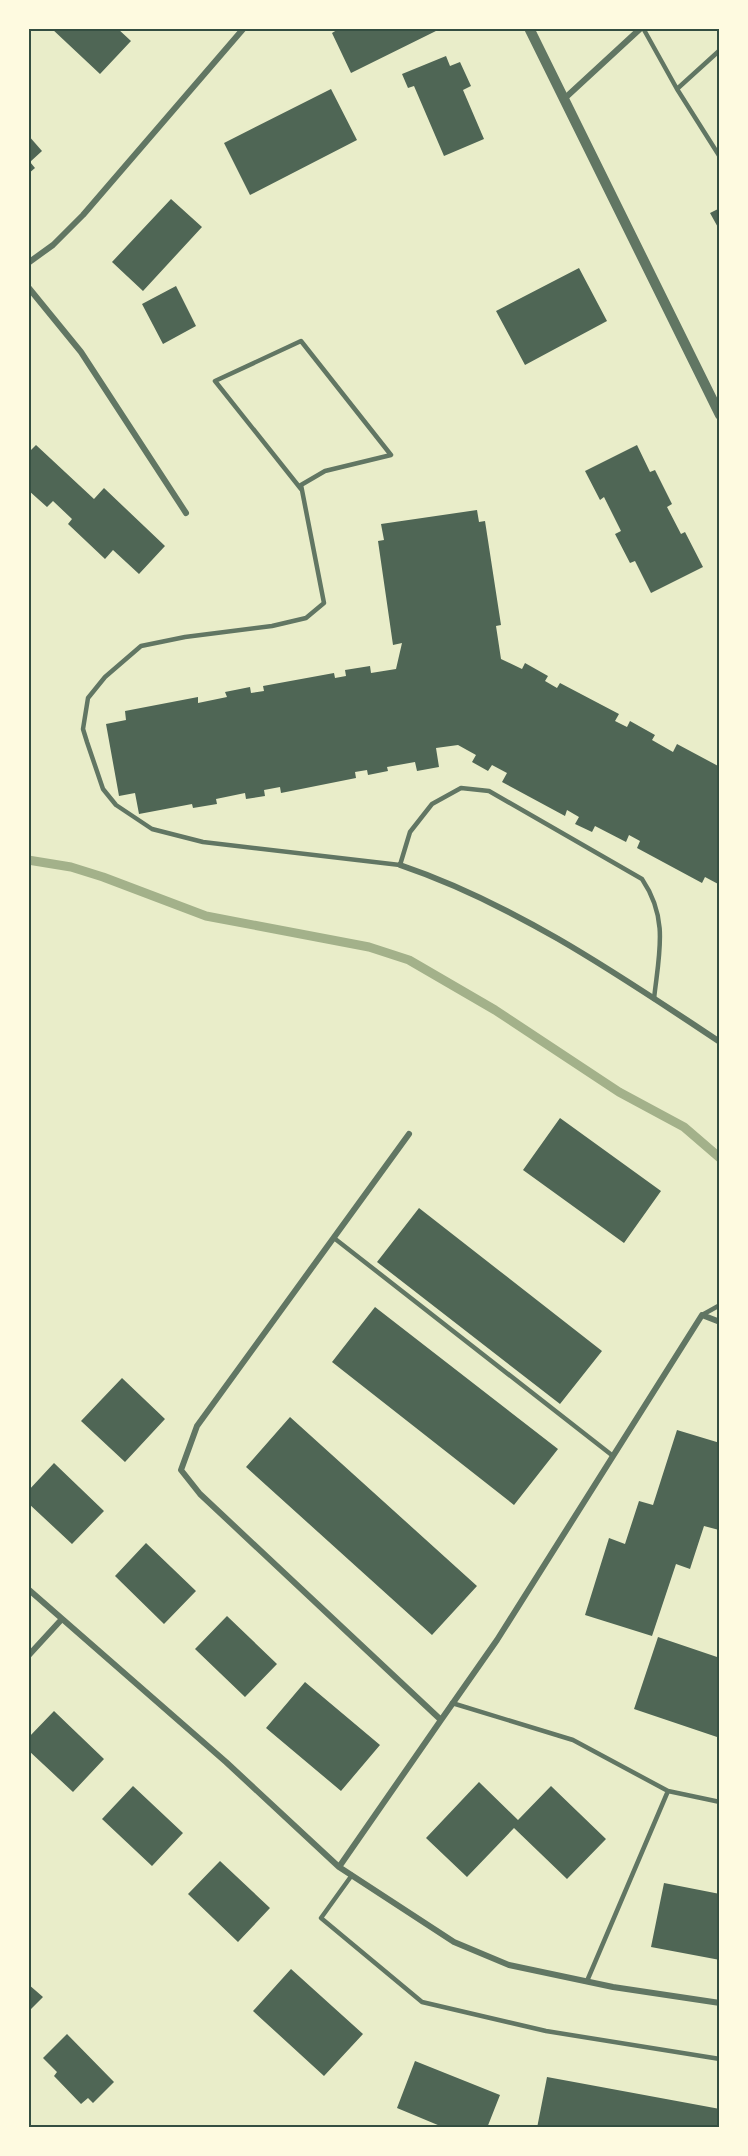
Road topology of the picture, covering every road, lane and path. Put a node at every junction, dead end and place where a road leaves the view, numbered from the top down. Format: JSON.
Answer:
{"nodes":[{"id":1,"x":244,"y":28,"type":"edge"},
{"id":2,"x":529,"y":28,"type":"edge"},
{"id":3,"x":642,"y":28,"type":"edge"},
{"id":4,"x":720,"y":50,"type":"edge"},
{"id":5,"x":677,"y":89,"type":"junction"},
{"id":6,"x":564,"y":99,"type":"junction"},
{"id":7,"x":720,"y":157,"type":"edge"},
{"id":8,"x":28,"y":263,"type":"edge"},
{"id":9,"x":28,"y":287,"type":"edge"},
{"id":10,"x":720,"y":415,"type":"edge"},
{"id":11,"x":301,"y":489,"type":"junction"},
{"id":12,"x":186,"y":513,"type":"dead end"},
{"id":13,"x":400,"y":865,"type":"junction"},
{"id":14,"x":654,"y":999,"type":"junction"},
{"id":15,"x":720,"y":1042,"type":"edge"},
{"id":16,"x":410,"y":1134,"type":"dead end"},
{"id":17,"x":334,"y":1238,"type":"junction"},
{"id":18,"x":720,"y":1305,"type":"edge"},
{"id":19,"x":702,"y":1315,"type":"junction"},
{"id":20,"x":720,"y":1322,"type":"edge"},
{"id":21,"x":613,"y":1456,"type":"junction"},
{"id":22,"x":28,"y":1589,"type":"edge"},
{"id":23,"x":61,"y":1620,"type":"junction"},
{"id":24,"x":28,"y":1656,"type":"edge"},
{"id":25,"x":452,"y":1703,"type":"junction"},
{"id":26,"x":441,"y":1720,"type":"junction"},
{"id":27,"x":668,"y":1791,"type":"junction"},
{"id":28,"x":720,"y":1802,"type":"edge"},
{"id":29,"x":339,"y":1867,"type":"junction"},
{"id":30,"x":352,"y":1875,"type":"junction"},
{"id":31,"x":587,"y":1981,"type":"junction"},
{"id":32,"x":720,"y":2003,"type":"edge"},
{"id":33,"x":720,"y":2058,"type":"edge"}],
"edges":[{"from":1,"to":8,"type":"street"},
{"from":2,"to":6,"type":"street"},
{"from":3,"to":5,"type":"lane"},
{"from":3,"to":6,"type":"street"},
{"from":4,"to":5,"type":"lane"},
{"from":5,"to":7,"type":"lane"},
{"from":6,"to":10,"type":"street"},
{"from":9,"to":12,"type":"street"},
{"from":11,"to":11,"type":"lane"},
{"from":11,"to":13,"type":"lane"},
{"from":13,"to":14,"type":"street"},
{"from":13,"to":14,"type":"lane"},
{"from":14,"to":15,"type":"street"},
{"from":16,"to":17,"type":"street"},
{"from":17,"to":21,"type":"lane"},
{"from":17,"to":26,"type":"street"},
{"from":18,"to":19,"type":"lane"},
{"from":19,"to":20,"type":"street"},
{"from":19,"to":21,"type":"street"},
{"from":21,"to":25,"type":"street"},
{"from":22,"to":23,"type":"street"},
{"from":23,"to":24,"type":"street"},
{"from":23,"to":29,"type":"street"},
{"from":25,"to":26,"type":"street"},
{"from":25,"to":27,"type":"lane"},
{"from":26,"to":29,"type":"street"},
{"from":27,"to":28,"type":"lane"},
{"from":27,"to":31,"type":"lane"},
{"from":29,"to":30,"type":"street"},
{"from":30,"to":31,"type":"street"},
{"from":30,"to":33,"type":"lane"},
{"from":31,"to":32,"type":"street"}]}
